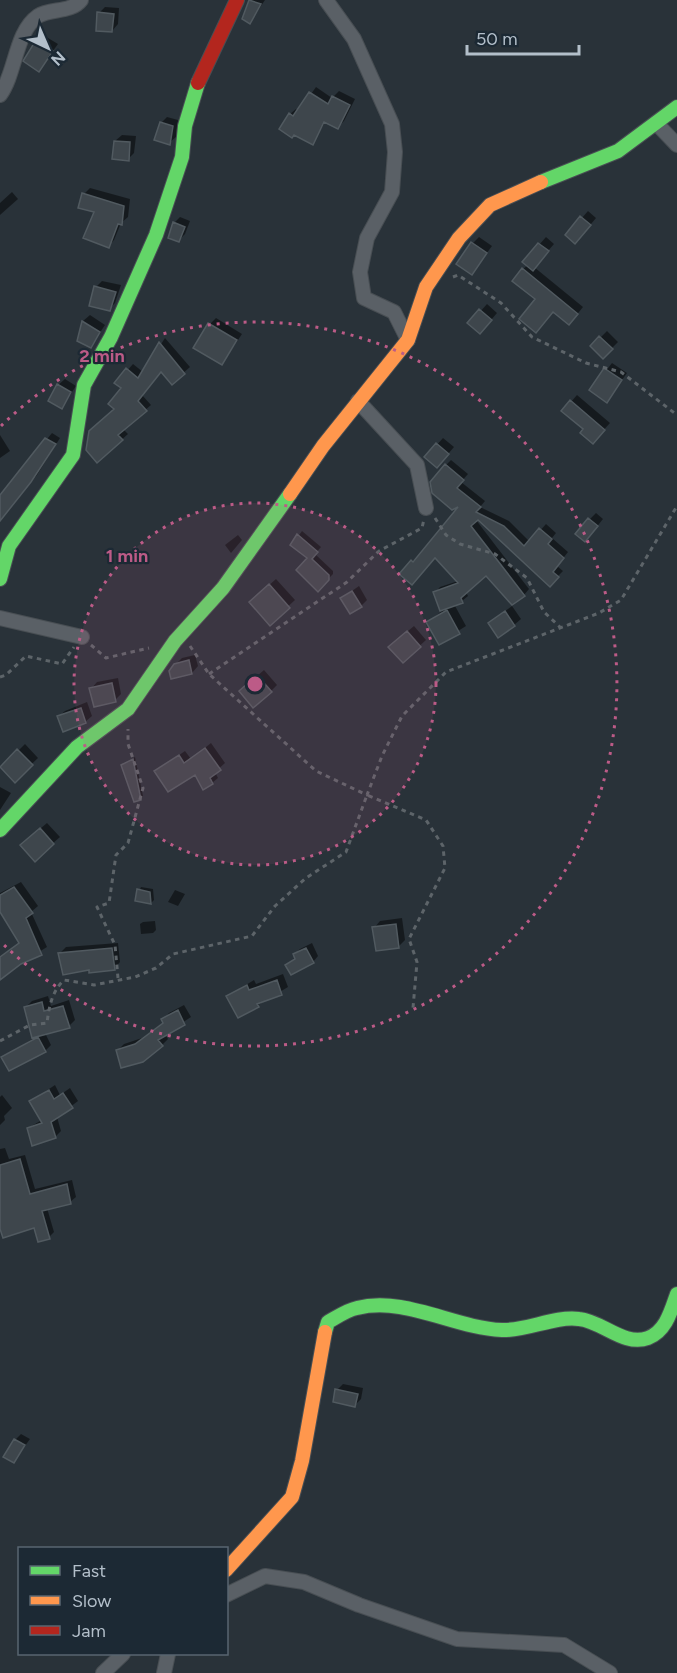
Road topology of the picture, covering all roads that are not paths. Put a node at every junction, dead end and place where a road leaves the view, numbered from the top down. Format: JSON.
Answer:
{"nodes":[{"id":1,"x":81,"y":0,"type":"edge"},
{"id":2,"x":237,"y":0,"type":"edge"},
{"id":3,"x":326,"y":0,"type":"edge"},
{"id":4,"x":0,"y":95,"type":"edge"},
{"id":5,"x":677,"y":107,"type":"edge"},
{"id":6,"x":656,"y":123,"type":"junction"},
{"id":7,"x":677,"y":145,"type":"edge"},
{"id":8,"x":408,"y":340,"type":"junction"},
{"id":9,"x":358,"y":401,"type":"junction"},
{"id":10,"x":426,"y":508,"type":"road end"},
{"id":11,"x":0,"y":579,"type":"edge"},
{"id":12,"x":0,"y":618,"type":"edge"},
{"id":13,"x":82,"y":637,"type":"road end"},
{"id":14,"x":0,"y":830,"type":"edge"},
{"id":15,"x":677,"y":1294,"type":"edge"},
{"id":16,"x":228,"y":1568,"type":"edge"},
{"id":17,"x":228,"y":1594,"type":"edge"},
{"id":18,"x":121,"y":1655,"type":"edge"},
{"id":19,"x":168,"y":1655,"type":"edge"},
{"id":20,"x":103,"y":1673,"type":"edge"},
{"id":21,"x":164,"y":1673,"type":"edge"},
{"id":22,"x":610,"y":1673,"type":"edge"}],
"edges":[{"from":1,"to":4,"type":"street"},
{"from":2,"to":11,"type":"street"},
{"from":3,"to":8,"type":"street"},
{"from":5,"to":6,"type":"street"},
{"from":6,"to":7,"type":"street"},
{"from":6,"to":8,"type":"street"},
{"from":8,"to":9,"type":"street"},
{"from":9,"to":10,"type":"street"},
{"from":9,"to":14,"type":"street"},
{"from":12,"to":13,"type":"street"},
{"from":15,"to":16,"type":"street"},
{"from":17,"to":22,"type":"street"},
{"from":18,"to":20,"type":"street"},
{"from":19,"to":21,"type":"street"}]}
